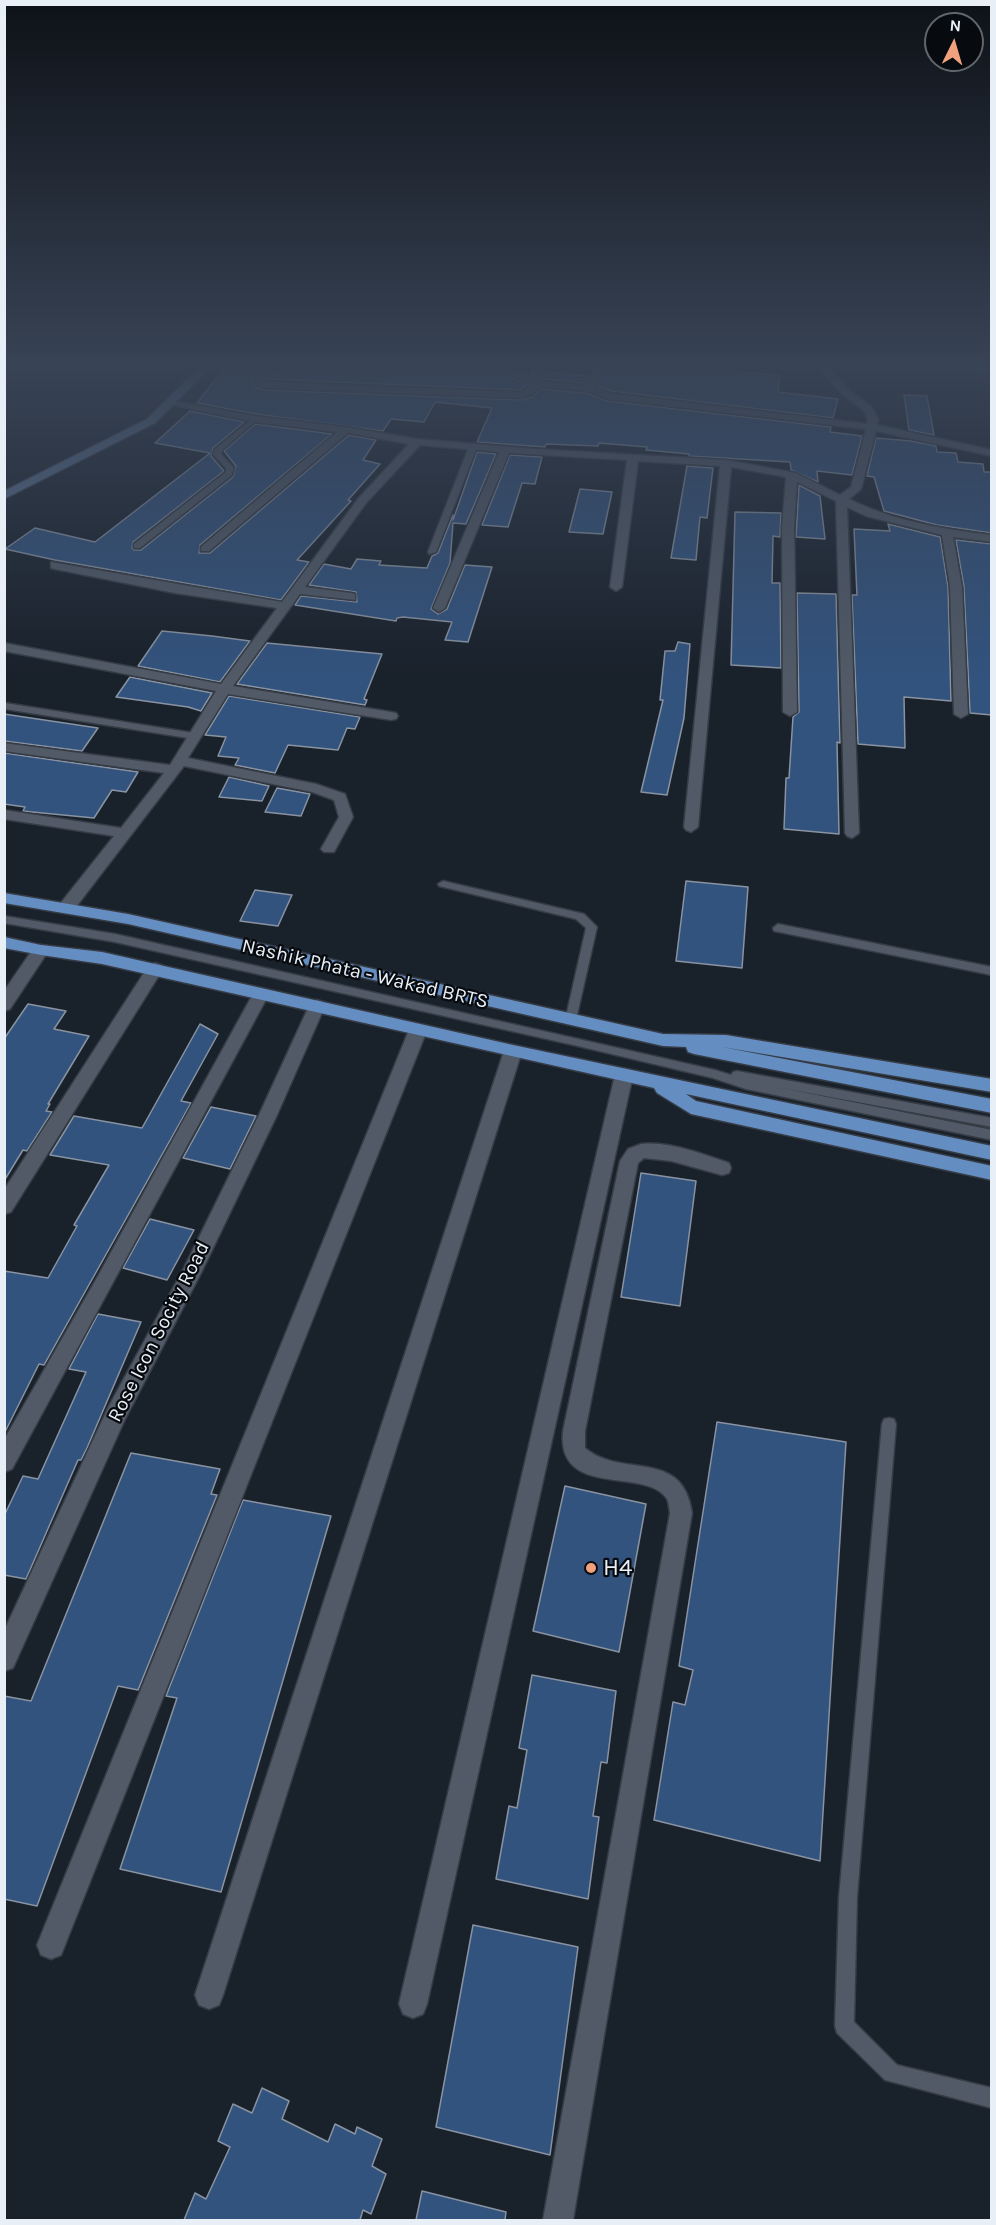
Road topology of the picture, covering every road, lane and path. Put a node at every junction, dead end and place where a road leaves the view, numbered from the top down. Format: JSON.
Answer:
{"nodes":[{"id":1,"x":54,"y":471,"type":"edge"},
{"id":2,"x":230,"y":471,"type":"edge"},
{"id":3,"x":298,"y":471,"type":"edge"},
{"id":4,"x":390,"y":471,"type":"edge"},
{"id":5,"x":464,"y":471,"type":"edge"},
{"id":6,"x":496,"y":471,"type":"edge"},
{"id":7,"x":631,"y":471,"type":"edge"},
{"id":8,"x":725,"y":471,"type":"edge"},
{"id":9,"x":769,"y":471,"type":"edge"},
{"id":10,"x":862,"y":471,"type":"edge"},
{"id":11,"x":792,"y":475,"type":"junction"},
{"id":12,"x":4,"y":496,"type":"edge"},
{"id":13,"x":841,"y":499,"type":"junction"},
{"id":14,"x":947,"y":533,"type":"junction"},
{"id":15,"x":992,"y":539,"type":"edge"},
{"id":16,"x":137,"y":546,"type":"dead end"},
{"id":17,"x":205,"y":549,"type":"dead end"},
{"id":18,"x":432,"y":552,"type":"dead end"},
{"id":19,"x":55,"y":565,"type":"dead end"},
{"id":20,"x":616,"y":587,"type":"dead end"},
{"id":21,"x":297,"y":590,"type":"junction"},
{"id":22,"x":351,"y":597,"type":"dead end"},
{"id":23,"x":285,"y":606,"type":"junction"},
{"id":24,"x":439,"y":608,"type":"dead end"},
{"id":25,"x":4,"y":647,"type":"edge"},
{"id":26,"x":224,"y":690,"type":"junction"},
{"id":27,"x":4,"y":706,"type":"edge"},
{"id":28,"x":790,"y":712,"type":"dead end"},
{"id":29,"x":961,"y":714,"type":"dead end"},
{"id":30,"x":391,"y":716,"type":"dead end"},
{"id":31,"x":194,"y":736,"type":"junction"},
{"id":32,"x":4,"y":747,"type":"edge"},
{"id":33,"x":177,"y":765,"type":"junction"},
{"id":34,"x":4,"y":814,"type":"edge"},
{"id":35,"x":691,"y":826,"type":"dead end"},
{"id":36,"x":124,"y":833,"type":"junction"},
{"id":37,"x":852,"y":833,"type":"dead end"},
{"id":38,"x":329,"y":849,"type":"dead end"},
{"id":39,"x":443,"y":884,"type":"dead end"},
{"id":40,"x":4,"y":898,"type":"edge"},
{"id":41,"x":66,"y":908,"type":"junction"},
{"id":42,"x":4,"y":919,"type":"edge"},
{"id":43,"x":778,"y":928,"type":"dead end"},
{"id":44,"x":4,"y":942,"type":"edge"},
{"id":45,"x":41,"y":950,"type":"junction"},
{"id":46,"x":155,"y":969,"type":"junction"},
{"id":47,"x":992,"y":971,"type":"edge"},
{"id":48,"x":261,"y":994,"type":"junction"},
{"id":49,"x":6,"y":1001,"type":"edge"},
{"id":50,"x":317,"y":1006,"type":"junction"},
{"id":51,"x":571,"y":1021,"type":"junction"},
{"id":52,"x":418,"y":1030,"type":"junction"},
{"id":53,"x":663,"y":1041,"type":"junction"},
{"id":54,"x":513,"y":1051,"type":"junction"},
{"id":55,"x":715,"y":1074,"type":"junction"},
{"id":56,"x":624,"y":1075,"type":"junction"},
{"id":57,"x":651,"y":1081,"type":"junction"},
{"id":58,"x":992,"y":1086,"type":"edge"},
{"id":59,"x":992,"y":1106,"type":"edge"},
{"id":60,"x":992,"y":1123,"type":"edge"},
{"id":61,"x":992,"y":1135,"type":"edge"},
{"id":62,"x":992,"y":1153,"type":"edge"},
{"id":63,"x":722,"y":1168,"type":"dead end"},
{"id":64,"x":992,"y":1173,"type":"edge"},
{"id":65,"x":4,"y":1207,"type":"edge"},
{"id":66,"x":889,"y":1424,"type":"dead end"},
{"id":67,"x":4,"y":1462,"type":"edge"},
{"id":68,"x":4,"y":1659,"type":"edge"},
{"id":69,"x":51,"y":1945,"type":"dead end"},
{"id":70,"x":209,"y":1995,"type":"dead end"},
{"id":71,"x":413,"y":2004,"type":"dead end"},
{"id":72,"x":992,"y":2098,"type":"edge"},
{"id":73,"x":558,"y":2220,"type":"edge"}],
"edges":[{"from":1,"to":12,"type":"street"},
{"from":2,"to":16,"type":"lane"},
{"from":3,"to":17,"type":"street"},
{"from":4,"to":21,"type":"street"},
{"from":5,"to":18,"type":"lane"},
{"from":6,"to":24,"type":"street"},
{"from":7,"to":20,"type":"street"},
{"from":8,"to":35,"type":"street"},
{"from":9,"to":11,"type":"street"},
{"from":10,"to":13,"type":"street"},
{"from":11,"to":13,"type":"street"},
{"from":11,"to":28,"type":"street"},
{"from":13,"to":14,"type":"street"},
{"from":13,"to":37,"type":"street"},
{"from":14,"to":15,"type":"street"},
{"from":14,"to":29,"type":"street"},
{"from":19,"to":23,"type":"street"},
{"from":21,"to":22,"type":"street"},
{"from":21,"to":23,"type":"street"},
{"from":23,"to":26,"type":"street"},
{"from":25,"to":26,"type":"street"},
{"from":26,"to":30,"type":"street"},
{"from":26,"to":31,"type":"street"},
{"from":27,"to":31,"type":"lane"},
{"from":31,"to":33,"type":"street"},
{"from":32,"to":33,"type":"street"},
{"from":33,"to":36,"type":"street"},
{"from":33,"to":38,"type":"street"},
{"from":34,"to":36,"type":"street"},
{"from":36,"to":41,"type":"street"},
{"from":39,"to":51,"type":"lane"},
{"from":40,"to":41,"type":"main road"},
{"from":41,"to":51,"type":"main road"},
{"from":42,"to":55,"type":"lane","name":"Nashik Phata - Wakad BRTS"},
{"from":43,"to":47,"type":"lane"},
{"from":44,"to":45,"type":"main road"},
{"from":45,"to":46,"type":"main road"},
{"from":45,"to":49,"type":"street"},
{"from":46,"to":48,"type":"main road"},
{"from":46,"to":65,"type":"street"},
{"from":48,"to":50,"type":"main road"},
{"from":48,"to":67,"type":"street"},
{"from":50,"to":52,"type":"main road"},
{"from":50,"to":68,"type":"street","name":"Rose Icon Socity Road"},
{"from":51,"to":53,"type":"main road"},
{"from":52,"to":54,"type":"main road"},
{"from":52,"to":69,"type":"street"},
{"from":53,"to":58,"type":"main road"},
{"from":53,"to":59,"type":"main road"},
{"from":54,"to":56,"type":"main road"},
{"from":54,"to":70,"type":"street"},
{"from":55,"to":60,"type":"lane","name":"Nashik Phata - Wakad BRTS"},
{"from":55,"to":61,"type":"lane","name":"Nashik Phata - Wakad BRTS"},
{"from":56,"to":57,"type":"main road"},
{"from":56,"to":71,"type":"street"},
{"from":57,"to":62,"type":"main road"},
{"from":57,"to":64,"type":"main road"},
{"from":63,"to":73,"type":"street"},
{"from":66,"to":72,"type":"lane"}]}
